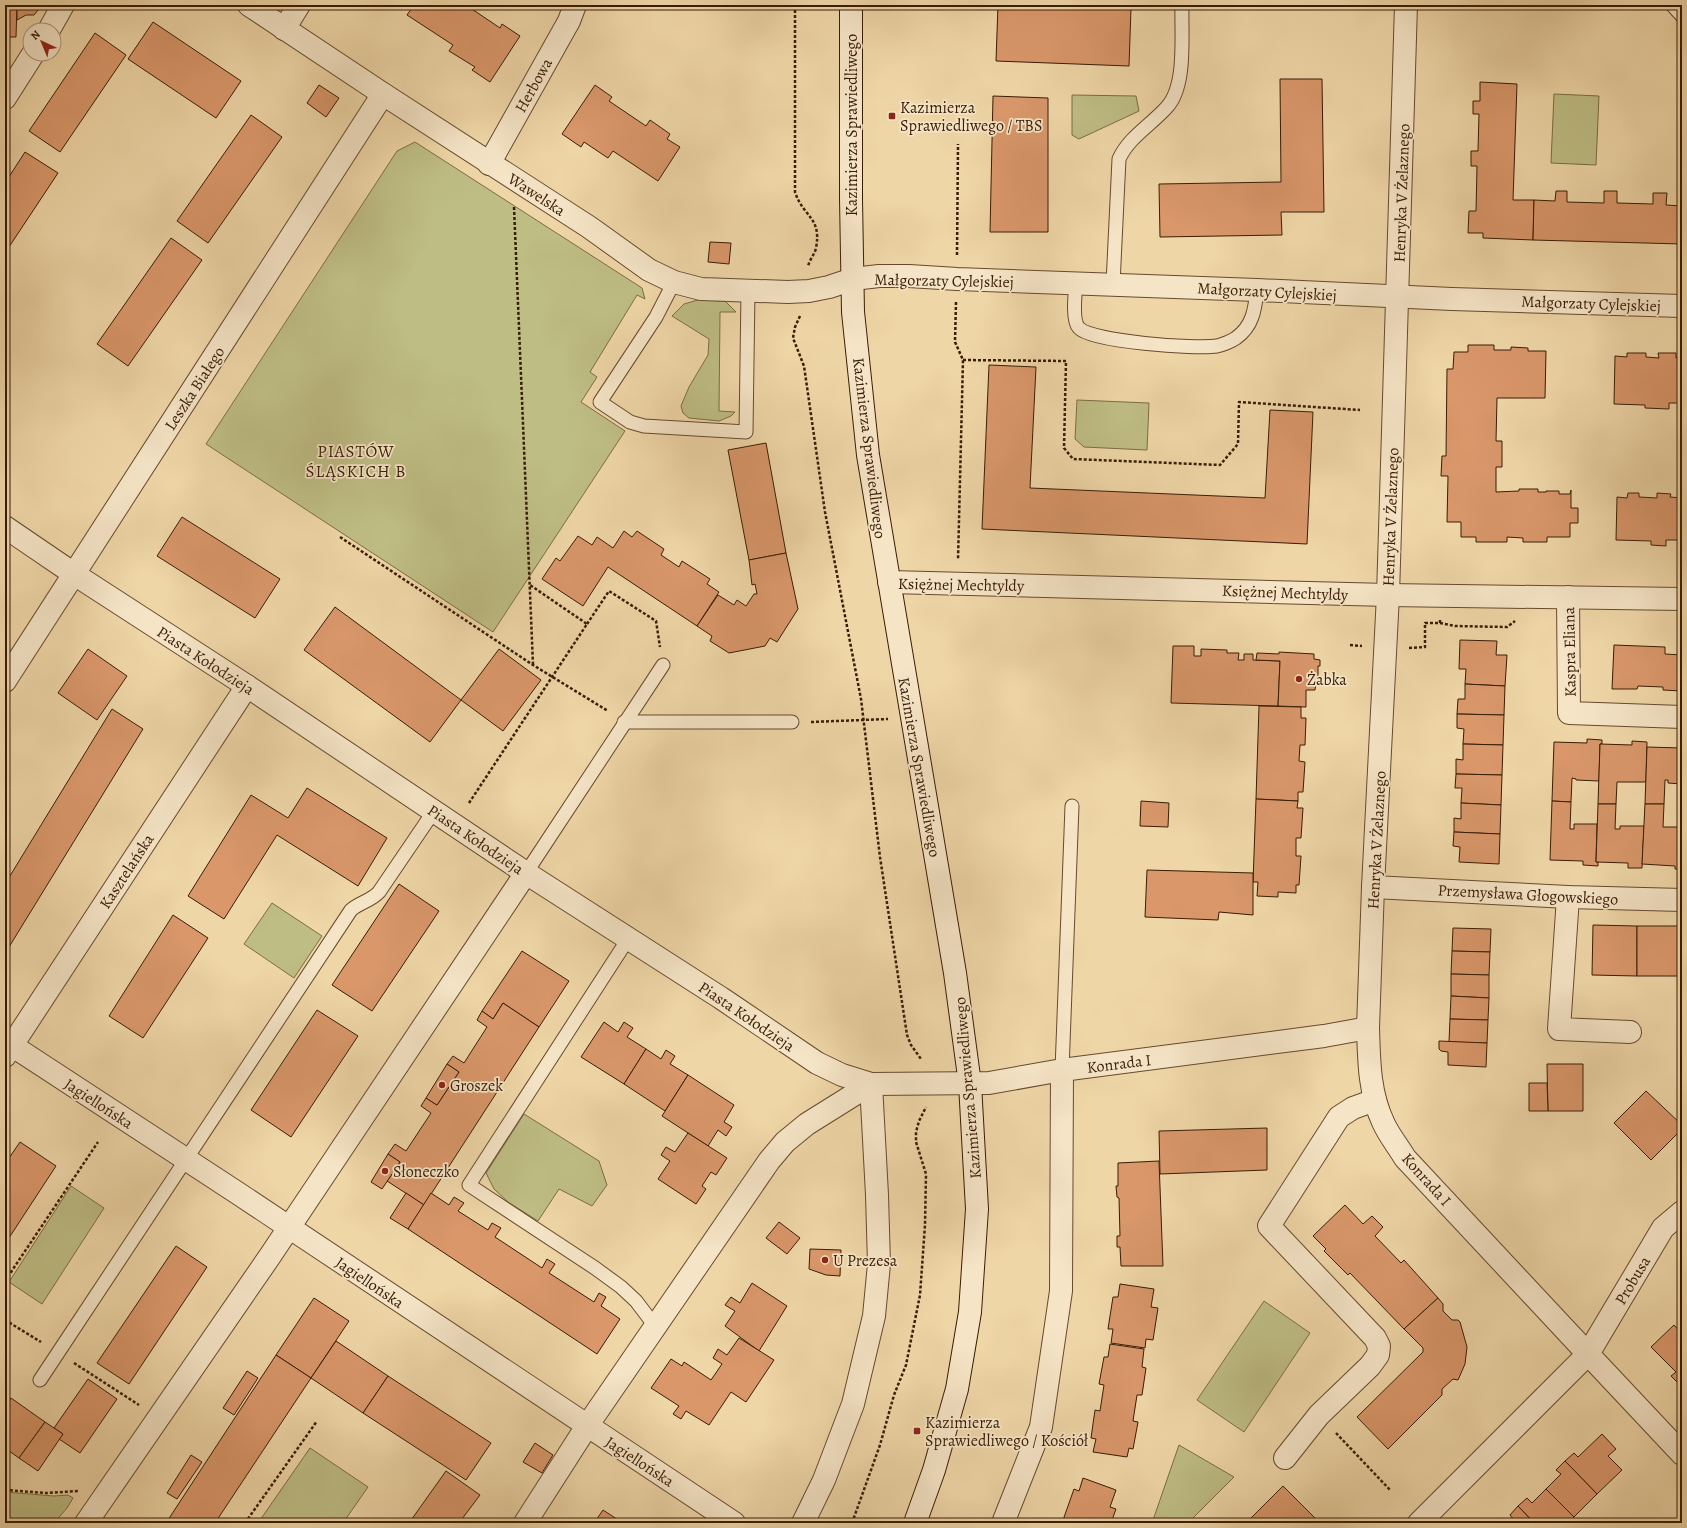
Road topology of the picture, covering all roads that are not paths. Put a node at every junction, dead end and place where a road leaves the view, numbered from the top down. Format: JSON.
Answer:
{"nodes":[{"id":1,"x":64,"y":5,"type":"edge"},
{"id":2,"x":249,"y":5,"type":"edge"},
{"id":3,"x":299,"y":5,"type":"edge"},
{"id":4,"x":575,"y":5,"type":"edge"},
{"id":5,"x":851,"y":5,"type":"edge"},
{"id":6,"x":1182,"y":5,"type":"edge"},
{"id":7,"x":1406,"y":5,"type":"edge"},
{"id":8,"x":1672,"y":5,"type":"edge"},
{"id":9,"x":1682,"y":16,"type":"edge"},
{"id":10,"x":54,"y":22,"type":"edge"},
{"id":11,"x":284,"y":29,"type":"junction"},
{"id":12,"x":28,"y":62,"type":"edge"},
{"id":13,"x":383,"y":94,"type":"junction"},
{"id":14,"x":5,"y":98,"type":"edge"},
{"id":15,"x":489,"y":164,"type":"junction"},
{"id":16,"x":853,"y":279,"type":"junction"},
{"id":17,"x":674,"y":282,"type":"junction"},
{"id":18,"x":1076,"y":283,"type":"junction"},
{"id":19,"x":1113,"y":284,"type":"junction"},
{"id":20,"x":748,"y":290,"type":"junction"},
{"id":21,"x":1257,"y":290,"type":"junction"},
{"id":22,"x":1398,"y":297,"type":"junction"},
{"id":23,"x":1682,"y":306,"type":"edge"},
{"id":24,"x":5,"y":527,"type":"edge"},
{"id":25,"x":74,"y":574,"type":"junction"},
{"id":26,"x":889,"y":582,"type":"junction"},
{"id":27,"x":1388,"y":595,"type":"junction"},
{"id":28,"x":1568,"y":598,"type":"junction"},
{"id":29,"x":1682,"y":599,"type":"edge"},
{"id":30,"x":663,"y":665,"type":"road end"},
{"id":31,"x":5,"y":681,"type":"edge"},
{"id":32,"x":247,"y":686,"type":"junction"},
{"id":33,"x":1682,"y":717,"type":"edge"},
{"id":34,"x":624,"y":722,"type":"junction"},
{"id":35,"x":792,"y":722,"type":"road end"},
{"id":36,"x":1072,"y":806,"type":"dead end"},
{"id":37,"x":434,"y":811,"type":"junction"},
{"id":38,"x":526,"y":873,"type":"junction"},
{"id":39,"x":1373,"y":887,"type":"junction"},
{"id":40,"x":1568,"y":897,"type":"junction"},
{"id":41,"x":1682,"y":900,"type":"edge"},
{"id":42,"x":628,"y":939,"type":"junction"},
{"id":43,"x":1368,"y":1028,"type":"junction"},
{"id":44,"x":1630,"y":1032,"type":"dead end"},
{"id":45,"x":7,"y":1048,"type":"edge"},
{"id":46,"x":1062,"y":1070,"type":"junction"},
{"id":47,"x":871,"y":1084,"type":"junction"},
{"id":48,"x":970,"y":1084,"type":"junction"},
{"id":49,"x":1375,"y":1100,"type":"junction"},
{"id":50,"x":186,"y":1161,"type":"junction"},
{"id":51,"x":1682,"y":1212,"type":"edge"},
{"id":52,"x":288,"y":1228,"type":"junction"},
{"id":53,"x":656,"y":1326,"type":"junction"},
{"id":54,"x":1588,"y":1354,"type":"junction"},
{"id":55,"x":40,"y":1380,"type":"dead end"},
{"id":56,"x":587,"y":1426,"type":"junction"},
{"id":57,"x":1682,"y":1454,"type":"edge"},
{"id":58,"x":1285,"y":1458,"type":"dead end"},
{"id":59,"x":86,"y":1523,"type":"edge"},
{"id":60,"x":525,"y":1523,"type":"edge"},
{"id":61,"x":734,"y":1523,"type":"edge"},
{"id":62,"x":803,"y":1523,"type":"edge"},
{"id":63,"x":914,"y":1523,"type":"edge"},
{"id":64,"x":1003,"y":1523,"type":"edge"},
{"id":65,"x":1419,"y":1523,"type":"edge"}],
"edges":[{"from":1,"to":10,"type":"street"},
{"from":2,"to":11,"type":"street","name":"Wawelska"},
{"from":3,"to":11,"type":"street"},
{"from":4,"to":15,"type":"street","name":"Herbowa"},
{"from":5,"to":16,"type":"street","name":"Kazimierza Sprawiedliwego"},
{"from":6,"to":19,"type":"lane"},
{"from":7,"to":22,"type":"street","name":"Henryka V Żelaznego"},
{"from":8,"to":9,"type":"lane"},
{"from":11,"to":13,"type":"street","name":"Wawelska"},
{"from":12,"to":14,"type":"street"},
{"from":13,"to":15,"type":"street","name":"Wawelska"},
{"from":13,"to":25,"type":"street","name":"Leszka Białego"},
{"from":15,"to":17,"type":"street","name":"Wawelska"},
{"from":16,"to":18,"type":"street","name":"Małgorzaty Cylejskiej"},
{"from":16,"to":20,"type":"street","name":"Wawelska"},
{"from":16,"to":26,"type":"street","name":"Kazimierza Sprawiedliwego"},
{"from":17,"to":20,"type":"street","name":"Wawelska"},
{"from":17,"to":20,"type":"lane"},
{"from":18,"to":19,"type":"street","name":"Małgorzaty Cylejskiej"},
{"from":18,"to":21,"type":"lane"},
{"from":19,"to":21,"type":"street","name":"Małgorzaty Cylejskiej"},
{"from":21,"to":22,"type":"street","name":"Małgorzaty Cylejskiej"},
{"from":22,"to":23,"type":"street","name":"Małgorzaty Cylejskiej"},
{"from":22,"to":27,"type":"street","name":"Henryka V Żelaznego"},
{"from":24,"to":25,"type":"street","name":"Piasta Kołodzieja"},
{"from":25,"to":31,"type":"street","name":"Leszka Białego"},
{"from":25,"to":32,"type":"street","name":"Piasta Kołodzieja"},
{"from":26,"to":27,"type":"street","name":"Księżnej Mechtyldy"},
{"from":26,"to":48,"type":"street","name":"Kazimierza Sprawiedliwego"},
{"from":27,"to":28,"type":"street","name":"Księżnej Mechtyldy"},
{"from":27,"to":39,"type":"street","name":"Henryka V Żelaznego"},
{"from":28,"to":29,"type":"street","name":"Księżnej Mechtyldy"},
{"from":28,"to":33,"type":"street","name":"Kaspra Eliana"},
{"from":30,"to":34,"type":"lane"},
{"from":32,"to":37,"type":"street","name":"Piasta Kołodzieja"},
{"from":32,"to":45,"type":"street","name":"Kasztelańska"},
{"from":34,"to":35,"type":"lane"},
{"from":34,"to":38,"type":"lane"},
{"from":36,"to":46,"type":"lane"},
{"from":37,"to":38,"type":"street","name":"Piasta Kołodzieja"},
{"from":37,"to":50,"type":"lane"},
{"from":38,"to":42,"type":"street","name":"Piasta Kołodzieja"},
{"from":38,"to":52,"type":"street"},
{"from":39,"to":40,"type":"street","name":"Przemysława Głogowskiego"},
{"from":39,"to":43,"type":"street","name":"Henryka V Żelaznego"},
{"from":40,"to":41,"type":"street","name":"Przemysława Głogowskiego"},
{"from":40,"to":44,"type":"street"},
{"from":42,"to":47,"type":"street","name":"Piasta Kołodzieja"},
{"from":42,"to":53,"type":"lane"},
{"from":43,"to":46,"type":"street","name":"Konrada I"},
{"from":43,"to":49,"type":"street","name":"Konrada I"},
{"from":45,"to":50,"type":"street","name":"Jagiellońska"},
{"from":46,"to":48,"type":"street","name":"Konrada I"},
{"from":46,"to":64,"type":"street"},
{"from":47,"to":48,"type":"street","name":"Piasta Kołodzieja"},
{"from":47,"to":53,"type":"street"},
{"from":47,"to":62,"type":"street"},
{"from":48,"to":63,"type":"street","name":"Kazimierza Sprawiedliwego"},
{"from":49,"to":54,"type":"street","name":"Konrada I"},
{"from":49,"to":58,"type":"street"},
{"from":50,"to":52,"type":"street","name":"Jagiellońska"},
{"from":50,"to":55,"type":"lane"},
{"from":51,"to":54,"type":"street","name":"Probusa"},
{"from":52,"to":56,"type":"street","name":"Jagiellońska"},
{"from":52,"to":59,"type":"street"},
{"from":53,"to":56,"type":"street"},
{"from":54,"to":57,"type":"street","name":"Konrada I"},
{"from":54,"to":65,"type":"street"},
{"from":56,"to":60,"type":"street"},
{"from":56,"to":61,"type":"street","name":"Jagiellońska"}]}
